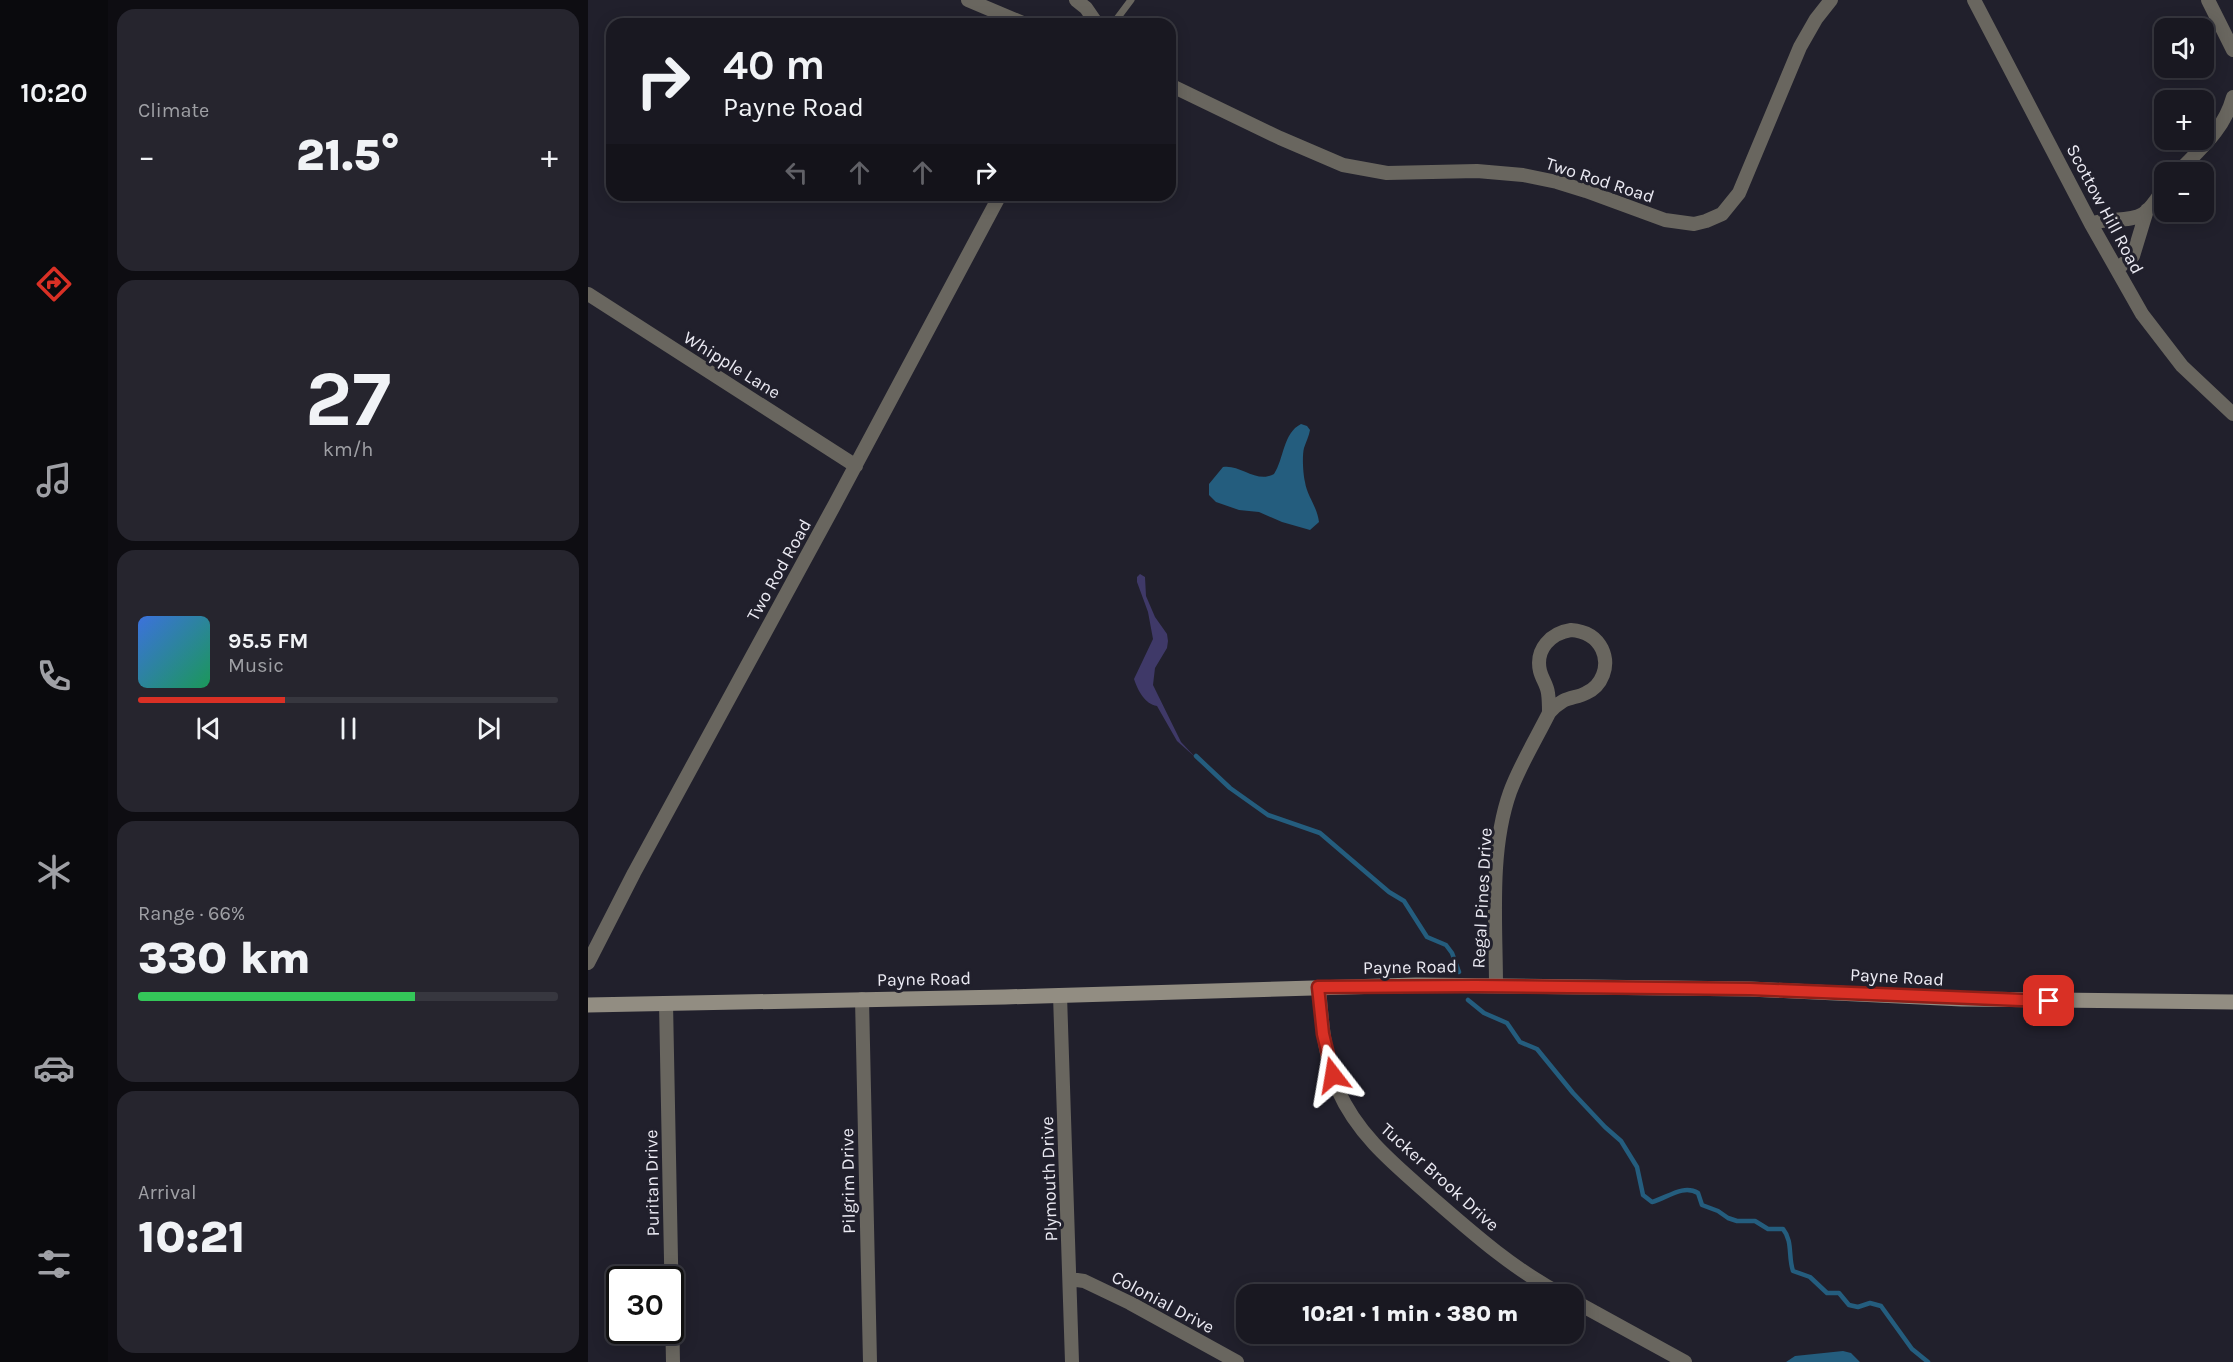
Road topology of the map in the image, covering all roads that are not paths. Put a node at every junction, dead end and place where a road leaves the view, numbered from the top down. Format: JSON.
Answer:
{"nodes":[{"id":1,"x":968,"y":0,"type":"edge"},
{"id":2,"x":1076,"y":0,"type":"edge"},
{"id":3,"x":1131,"y":0,"type":"edge"},
{"id":4,"x":1831,"y":0,"type":"edge"},
{"id":5,"x":1974,"y":0,"type":"edge"},
{"id":6,"x":2208,"y":0,"type":"edge"},
{"id":7,"x":1011,"y":18,"type":"edge"},
{"id":8,"x":1093,"y":18,"type":"edge"},
{"id":9,"x":1118,"y":18,"type":"edge"},
{"id":10,"x":2233,"y":50,"type":"edge"},
{"id":11,"x":1176,"y":89,"type":"edge"},
{"id":12,"x":2233,"y":97,"type":"edge"},
{"id":13,"x":2188,"y":162,"type":"edge"},
{"id":14,"x":997,"y":201,"type":"edge"},
{"id":15,"x":2154,"y":201,"type":"edge"},
{"id":16,"x":2147,"y":210,"type":"junction"},
{"id":17,"x":2091,"y":224,"type":"junction"},
{"id":18,"x":2117,"y":269,"type":"junction"},
{"id":19,"x":588,"y":294,"type":"edge"},
{"id":20,"x":2233,"y":414,"type":"edge"},
{"id":21,"x":856,"y":466,"type":"junction"},
{"id":22,"x":1549,"y":713,"type":"junction"},
{"id":23,"x":588,"y":963,"type":"edge"},
{"id":24,"x":1496,"y":986,"type":"junction"},
{"id":25,"x":1318,"y":987,"type":"junction"},
{"id":26,"x":1060,"y":995,"type":"junction"},
{"id":27,"x":862,"y":999,"type":"junction"},
{"id":28,"x":2233,"y":1002,"type":"edge"},
{"id":29,"x":666,"y":1003,"type":"junction"},
{"id":30,"x":588,"y":1005,"type":"edge"},
{"id":31,"x":1070,"y":1279,"type":"junction"},
{"id":32,"x":1542,"y":1284,"type":"edge"},
{"id":33,"x":1584,"y":1306,"type":"edge"},
{"id":34,"x":673,"y":1362,"type":"edge"},
{"id":35,"x":870,"y":1362,"type":"edge"},
{"id":36,"x":1071,"y":1362,"type":"edge"},
{"id":37,"x":1237,"y":1362,"type":"edge"},
{"id":38,"x":1685,"y":1362,"type":"edge"}],
"edges":[{"from":1,"to":7,"type":"street"},
{"from":2,"to":8,"type":"street"},
{"from":3,"to":9,"type":"lane"},
{"from":4,"to":11,"type":"street","name":"Two Rod Road"},
{"from":5,"to":17,"type":"street","name":"Scottow Hill Road"},
{"from":6,"to":10,"type":"street"},
{"from":12,"to":13,"type":"street"},
{"from":14,"to":21,"type":"street","name":"Two Rod Road"},
{"from":15,"to":16,"type":"street"},
{"from":16,"to":17,"type":"street"},
{"from":16,"to":18,"type":"street"},
{"from":17,"to":18,"type":"street","name":"Scottow Hill Road"},
{"from":18,"to":20,"type":"street","name":"Scottow Hill Road"},
{"from":19,"to":21,"type":"street","name":"Whipple Lane"},
{"from":21,"to":23,"type":"street","name":"Two Rod Road"},
{"from":22,"to":22,"type":"street"},
{"from":22,"to":24,"type":"street","name":"Regal Pines Drive"},
{"from":24,"to":25,"type":"main road","name":"Payne Road"},
{"from":24,"to":28,"type":"main road","name":"Payne Road"},
{"from":25,"to":26,"type":"main road","name":"Payne Road"},
{"from":25,"to":32,"type":"street","name":"Tucker Brook Drive"},
{"from":26,"to":27,"type":"main road","name":"Payne Road"},
{"from":26,"to":31,"type":"street","name":"Plymouth Drive"},
{"from":27,"to":29,"type":"main road","name":"Payne Road"},
{"from":27,"to":35,"type":"street","name":"Pilgrim Drive"},
{"from":29,"to":30,"type":"main road","name":"Payne Road"},
{"from":29,"to":34,"type":"street","name":"Puritan Drive"},
{"from":31,"to":36,"type":"street","name":"Plymouth Drive"},
{"from":31,"to":37,"type":"street","name":"Colonial Drive"},
{"from":33,"to":38,"type":"street"}]}
